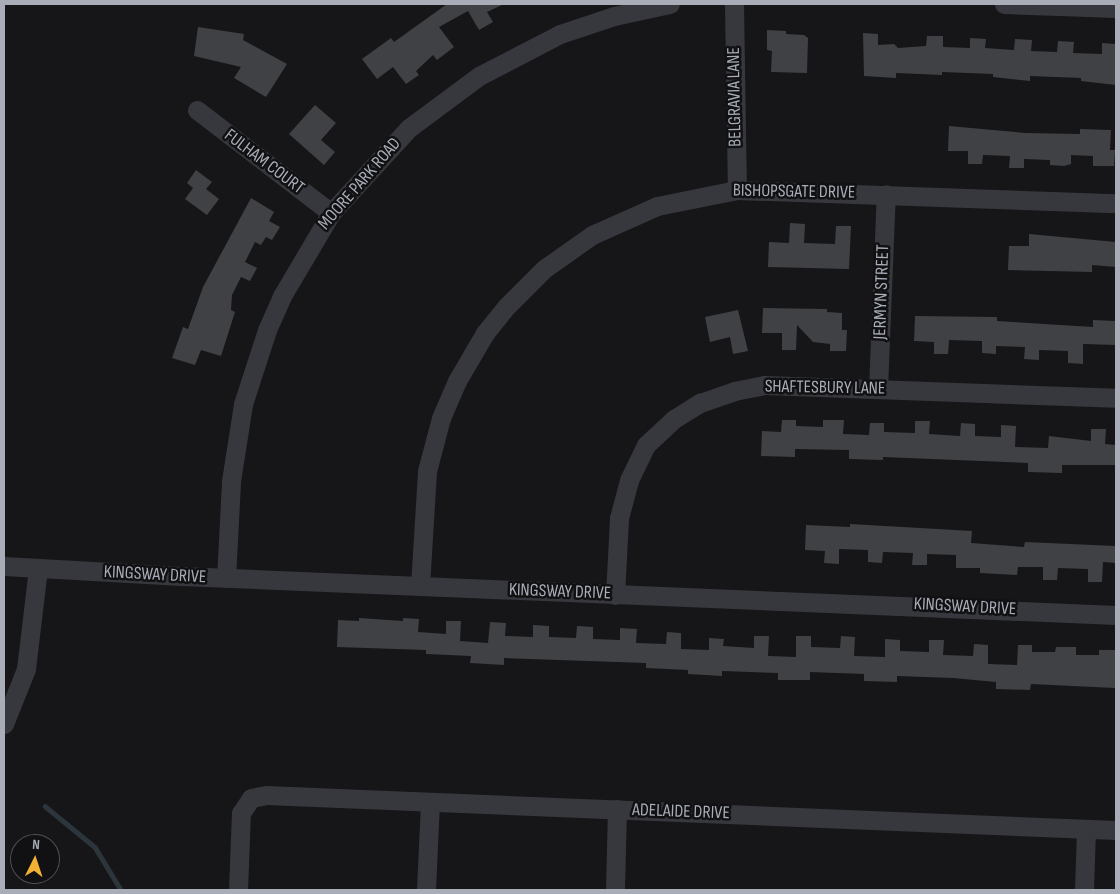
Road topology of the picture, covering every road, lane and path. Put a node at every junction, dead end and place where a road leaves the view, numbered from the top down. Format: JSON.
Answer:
{"nodes":[{"id":1,"x":670,"y":4,"type":"edge"},
{"id":2,"x":734,"y":4,"type":"edge"},
{"id":3,"x":1004,"y":4,"type":"edge"},
{"id":4,"x":1116,"y":8,"type":"edge"},
{"id":5,"x":197,"y":110,"type":"dead end"},
{"id":6,"x":737,"y":190,"type":"junction"},
{"id":7,"x":886,"y":194,"type":"junction"},
{"id":8,"x":1116,"y":203,"type":"edge"},
{"id":9,"x":331,"y":213,"type":"junction"},
{"id":10,"x":878,"y":389,"type":"junction"},
{"id":11,"x":1116,"y":398,"type":"edge"},
{"id":12,"x":4,"y":566,"type":"edge"},
{"id":13,"x":38,"y":569,"type":"junction"},
{"id":14,"x":226,"y":578,"type":"junction"},
{"id":15,"x":420,"y":586,"type":"junction"},
{"id":16,"x":615,"y":595,"type":"junction"},
{"id":17,"x":1116,"y":614,"type":"edge"},
{"id":18,"x":4,"y":724,"type":"edge"},
{"id":19,"x":430,"y":802,"type":"junction"},
{"id":20,"x":617,"y":809,"type":"junction"},
{"id":21,"x":1086,"y":829,"type":"junction"},
{"id":22,"x":1116,"y":830,"type":"edge"},
{"id":23,"x":238,"y":890,"type":"edge"},
{"id":24,"x":426,"y":890,"type":"edge"},
{"id":25,"x":615,"y":890,"type":"edge"},
{"id":26,"x":1084,"y":890,"type":"edge"}],
"edges":[{"from":1,"to":9,"type":"street","name":"MOORE PARK ROAD"},
{"from":2,"to":6,"type":"street","name":"BELGRAVIA LANE"},
{"from":3,"to":4,"type":"street"},
{"from":5,"to":9,"type":"street","name":"FULHAM COURT"},
{"from":6,"to":7,"type":"street","name":"BISHOPSGATE DRIVE"},
{"from":6,"to":15,"type":"street","name":"BISHOPSGATE DRIVE"},
{"from":7,"to":8,"type":"street","name":"BISHOPSGATE DRIVE"},
{"from":7,"to":10,"type":"street","name":"JERMYN STREET"},
{"from":9,"to":14,"type":"street","name":"MOORE PARK ROAD"},
{"from":10,"to":11,"type":"street","name":"SHAFTESBURY LANE"},
{"from":10,"to":16,"type":"street","name":"SHAFTESBURY LANE"},
{"from":12,"to":13,"type":"street","name":"KINGSWAY DRIVE"},
{"from":13,"to":14,"type":"street","name":"KINGSWAY DRIVE"},
{"from":13,"to":18,"type":"street"},
{"from":14,"to":15,"type":"street","name":"KINGSWAY DRIVE"},
{"from":15,"to":16,"type":"street","name":"KINGSWAY DRIVE"},
{"from":16,"to":17,"type":"street","name":"KINGSWAY DRIVE"},
{"from":19,"to":20,"type":"street","name":"ADELAIDE DRIVE"},
{"from":19,"to":23,"type":"street","name":"ADELAIDE DRIVE"},
{"from":19,"to":24,"type":"street"},
{"from":20,"to":21,"type":"street","name":"ADELAIDE DRIVE"},
{"from":20,"to":25,"type":"street"},
{"from":21,"to":22,"type":"street","name":"ADELAIDE DRIVE"},
{"from":21,"to":26,"type":"street"}]}
